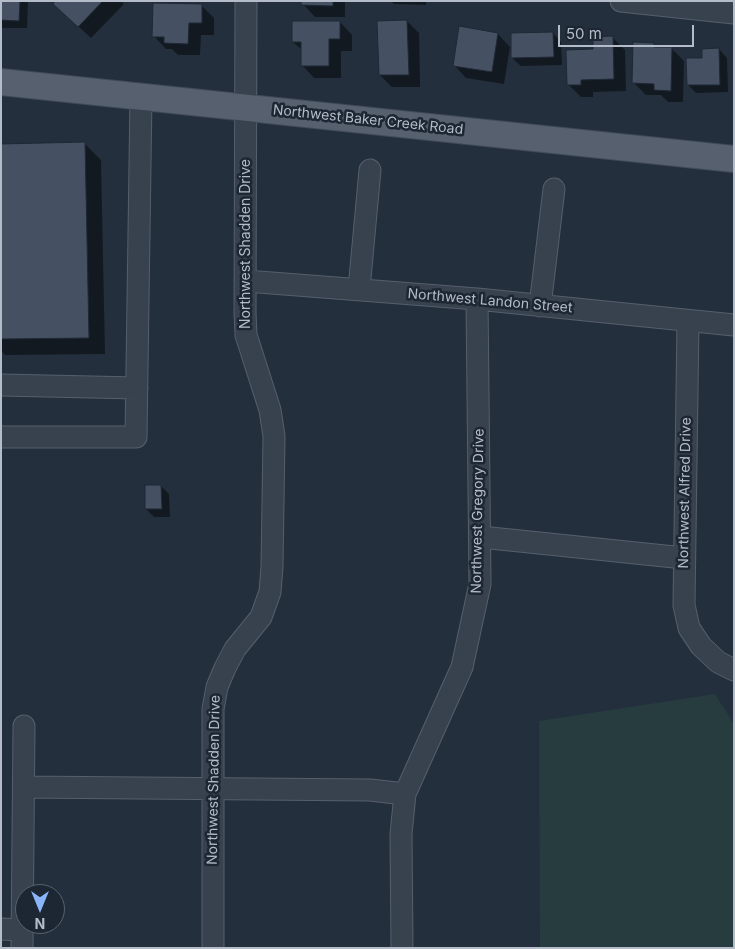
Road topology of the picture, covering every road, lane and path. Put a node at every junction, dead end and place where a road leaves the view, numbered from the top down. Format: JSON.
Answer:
{"nodes":[{"id":1,"x":246,"y":1,"type":"edge"},
{"id":2,"x":621,"y":1,"type":"edge"},
{"id":3,"x":670,"y":4,"type":"edge"},
{"id":4,"x":734,"y":13,"type":"edge"},
{"id":5,"x":1,"y":82,"type":"edge"},
{"id":6,"x":140,"y":97,"type":"junction"},
{"id":7,"x":246,"y":107,"type":"junction"},
{"id":8,"x":734,"y":159,"type":"edge"},
{"id":9,"x":370,"y":170,"type":"dead end"},
{"id":10,"x":554,"y":189,"type":"dead end"},
{"id":11,"x":246,"y":281,"type":"junction"},
{"id":12,"x":359,"y":289,"type":"junction"},
{"id":13,"x":477,"y":300,"type":"junction"},
{"id":14,"x":540,"y":306,"type":"junction"},
{"id":15,"x":688,"y":321,"type":"junction"},
{"id":16,"x":734,"y":325,"type":"edge"},
{"id":17,"x":1,"y":385,"type":"edge"},
{"id":18,"x":137,"y":388,"type":"junction"},
{"id":19,"x":1,"y":437,"type":"edge"},
{"id":20,"x":480,"y":537,"type":"junction"},
{"id":21,"x":684,"y":558,"type":"junction"},
{"id":22,"x":734,"y":670,"type":"edge"},
{"id":23,"x":24,"y":726,"type":"dead end"},
{"id":24,"x":24,"y":787,"type":"junction"},
{"id":25,"x":212,"y":788,"type":"junction"},
{"id":26,"x":405,"y":794,"type":"junction"},
{"id":27,"x":1,"y":929,"type":"edge"},
{"id":28,"x":22,"y":939,"type":"edge"},
{"id":29,"x":213,"y":948,"type":"edge"},
{"id":30,"x":402,"y":948,"type":"edge"}],
"edges":[{"from":1,"to":7,"type":"street","name":"Northwest Shadden Drive"},
{"from":2,"to":3,"type":"street"},
{"from":3,"to":4,"type":"street"},
{"from":5,"to":6,"type":"main road","name":"Northwest Baker Creek Road"},
{"from":6,"to":7,"type":"main road","name":"Northwest Baker Creek Road"},
{"from":6,"to":18,"type":"street"},
{"from":7,"to":8,"type":"main road","name":"Northwest Baker Creek Road"},
{"from":7,"to":11,"type":"street","name":"Northwest Shadden Drive"},
{"from":9,"to":12,"type":"street"},
{"from":10,"to":14,"type":"street"},
{"from":11,"to":12,"type":"street","name":"Northwest Landon Street"},
{"from":11,"to":25,"type":"street","name":"Northwest Shadden Drive"},
{"from":12,"to":13,"type":"street","name":"Northwest Landon Street"},
{"from":13,"to":14,"type":"street","name":"Northwest Landon Street"},
{"from":13,"to":20,"type":"street","name":"Northwest Gregory Drive"},
{"from":14,"to":15,"type":"street","name":"Northwest Landon Street"},
{"from":15,"to":16,"type":"street","name":"Northwest Landon Street"},
{"from":15,"to":21,"type":"street","name":"Northwest Alfred Drive"},
{"from":17,"to":18,"type":"street"},
{"from":18,"to":19,"type":"street"},
{"from":20,"to":21,"type":"street"},
{"from":20,"to":26,"type":"street","name":"Northwest Gregory Drive"},
{"from":21,"to":22,"type":"street","name":"Northwest Alfred Drive"},
{"from":23,"to":24,"type":"street"},
{"from":24,"to":25,"type":"street"},
{"from":24,"to":28,"type":"street"},
{"from":25,"to":26,"type":"street"},
{"from":25,"to":29,"type":"street","name":"Northwest Shadden Drive"},
{"from":26,"to":30,"type":"street","name":"Northwest Gregory Drive"},
{"from":27,"to":28,"type":"street"}]}
